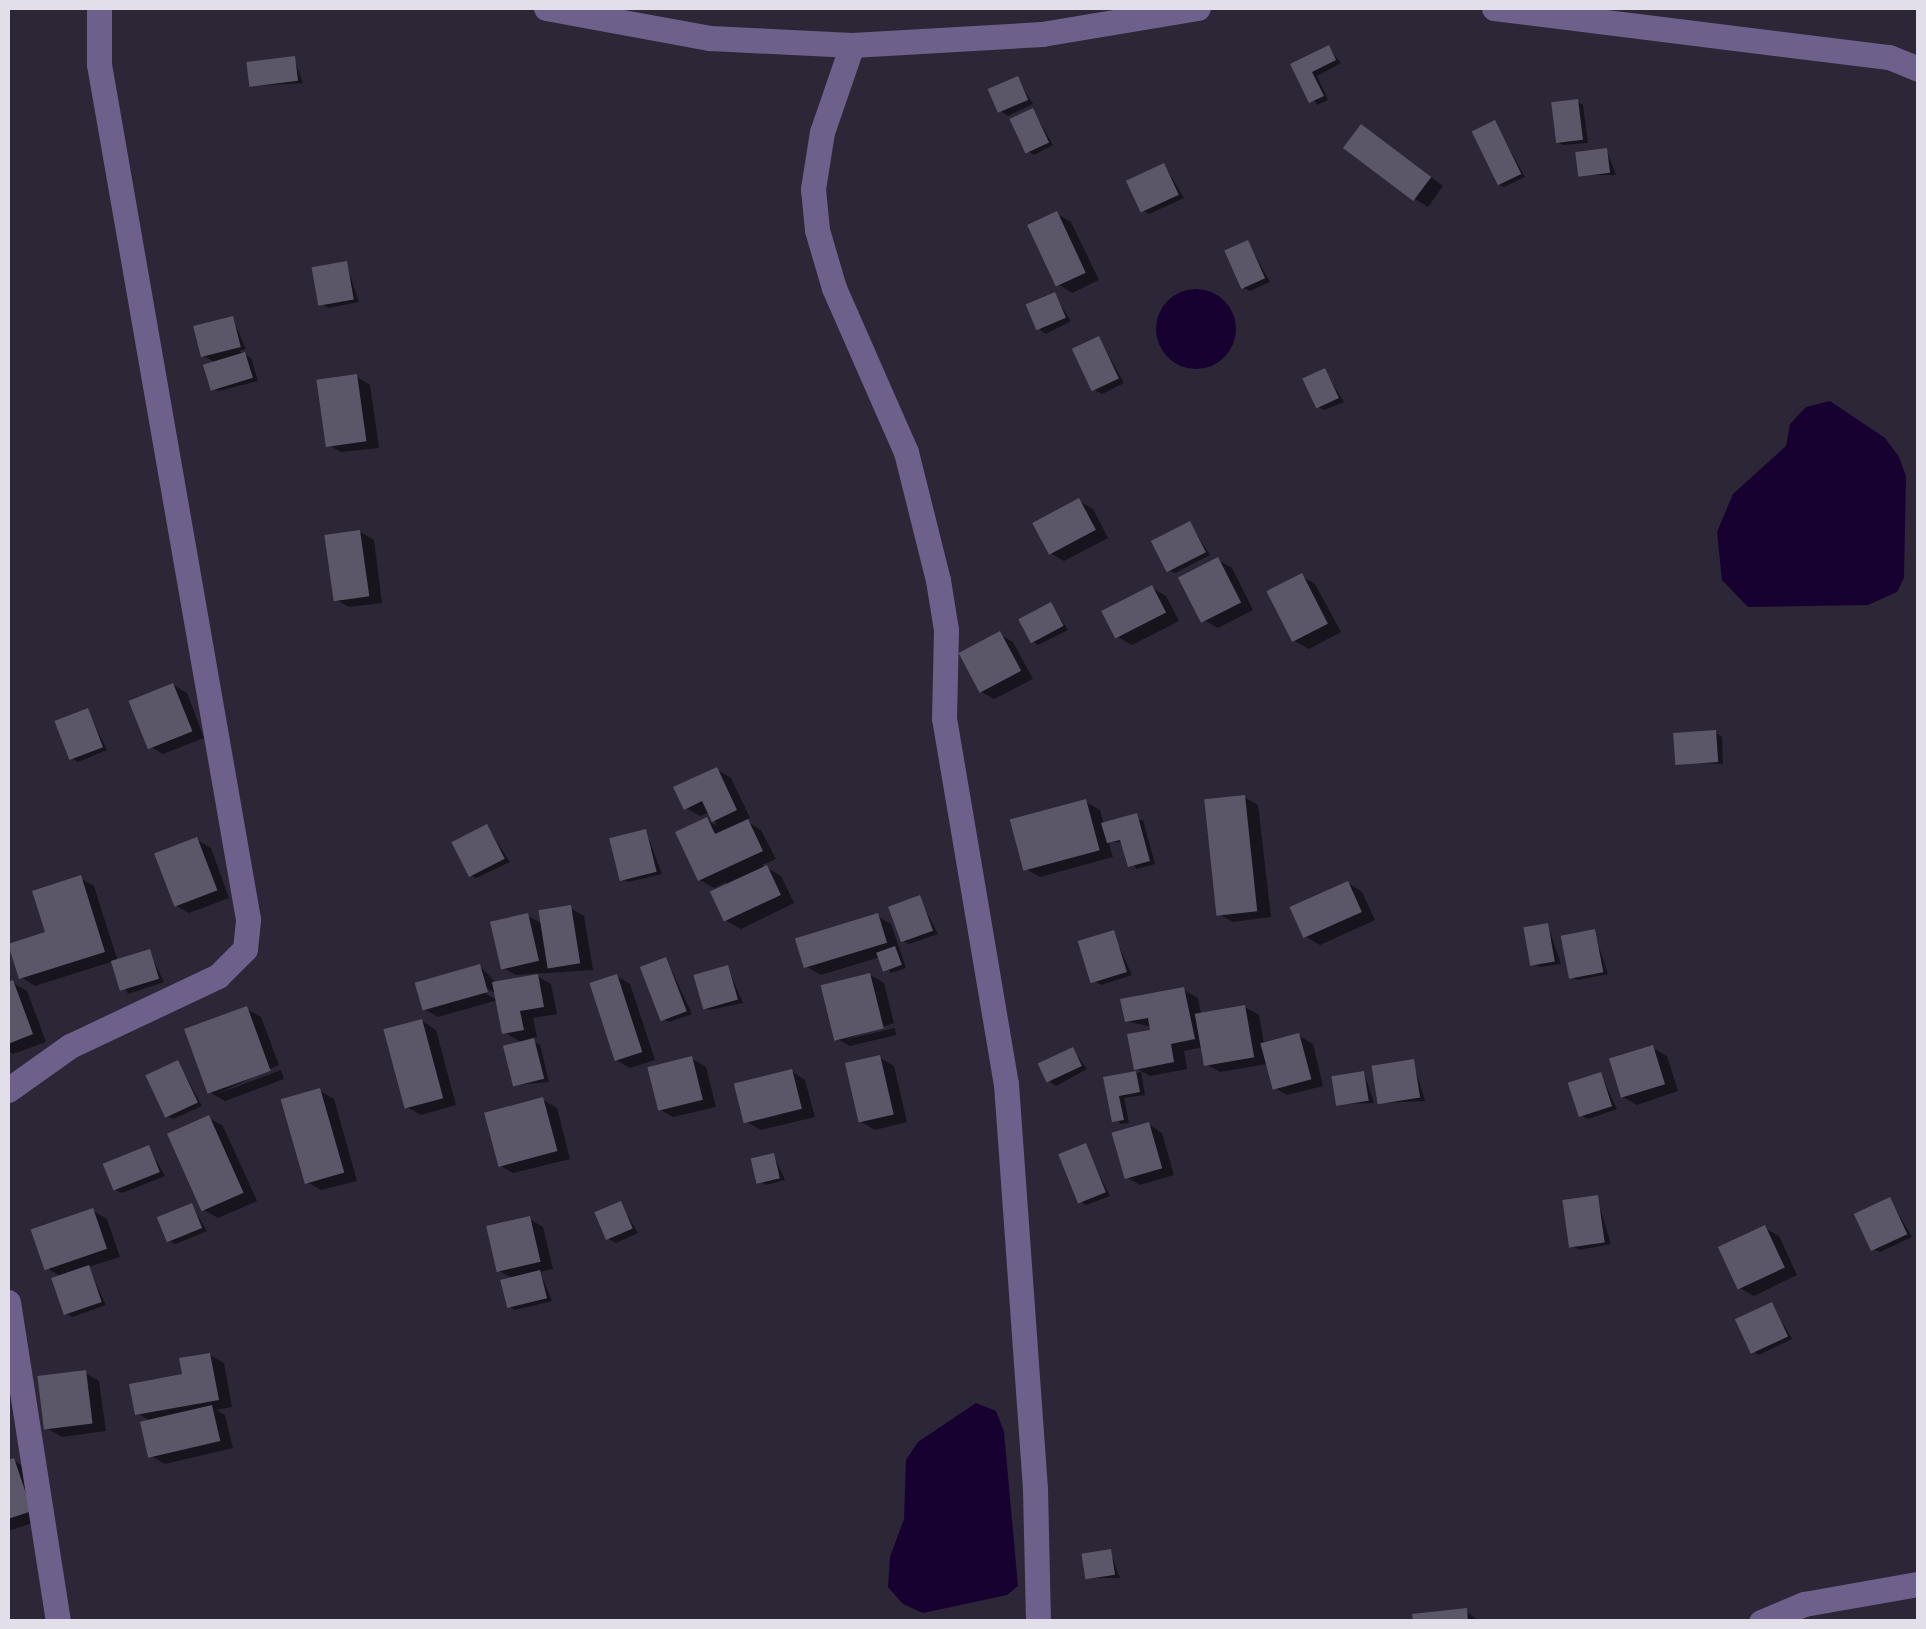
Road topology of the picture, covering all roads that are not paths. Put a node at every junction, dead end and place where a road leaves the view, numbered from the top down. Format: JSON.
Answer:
{"nodes":[{"id":1,"x":99,"y":8,"type":"edge"},
{"id":2,"x":546,"y":8,"type":"edge"},
{"id":3,"x":1198,"y":8,"type":"edge"},
{"id":4,"x":1494,"y":8,"type":"edge"},
{"id":5,"x":852,"y":45,"type":"junction"},
{"id":6,"x":1918,"y":69,"type":"edge"},
{"id":7,"x":8,"y":1090,"type":"edge"},
{"id":8,"x":8,"y":1302,"type":"edge"},
{"id":9,"x":1918,"y":1584,"type":"edge"},
{"id":10,"x":58,"y":1622,"type":"edge"},
{"id":11,"x":1038,"y":1622,"type":"edge"},
{"id":12,"x":1761,"y":1622,"type":"edge"}],
"edges":[{"from":1,"to":7,"type":"street"},
{"from":2,"to":5,"type":"street"},
{"from":3,"to":5,"type":"street"},
{"from":4,"to":6,"type":"street"},
{"from":5,"to":11,"type":"street"},
{"from":8,"to":10,"type":"street"},
{"from":9,"to":12,"type":"street"}]}
